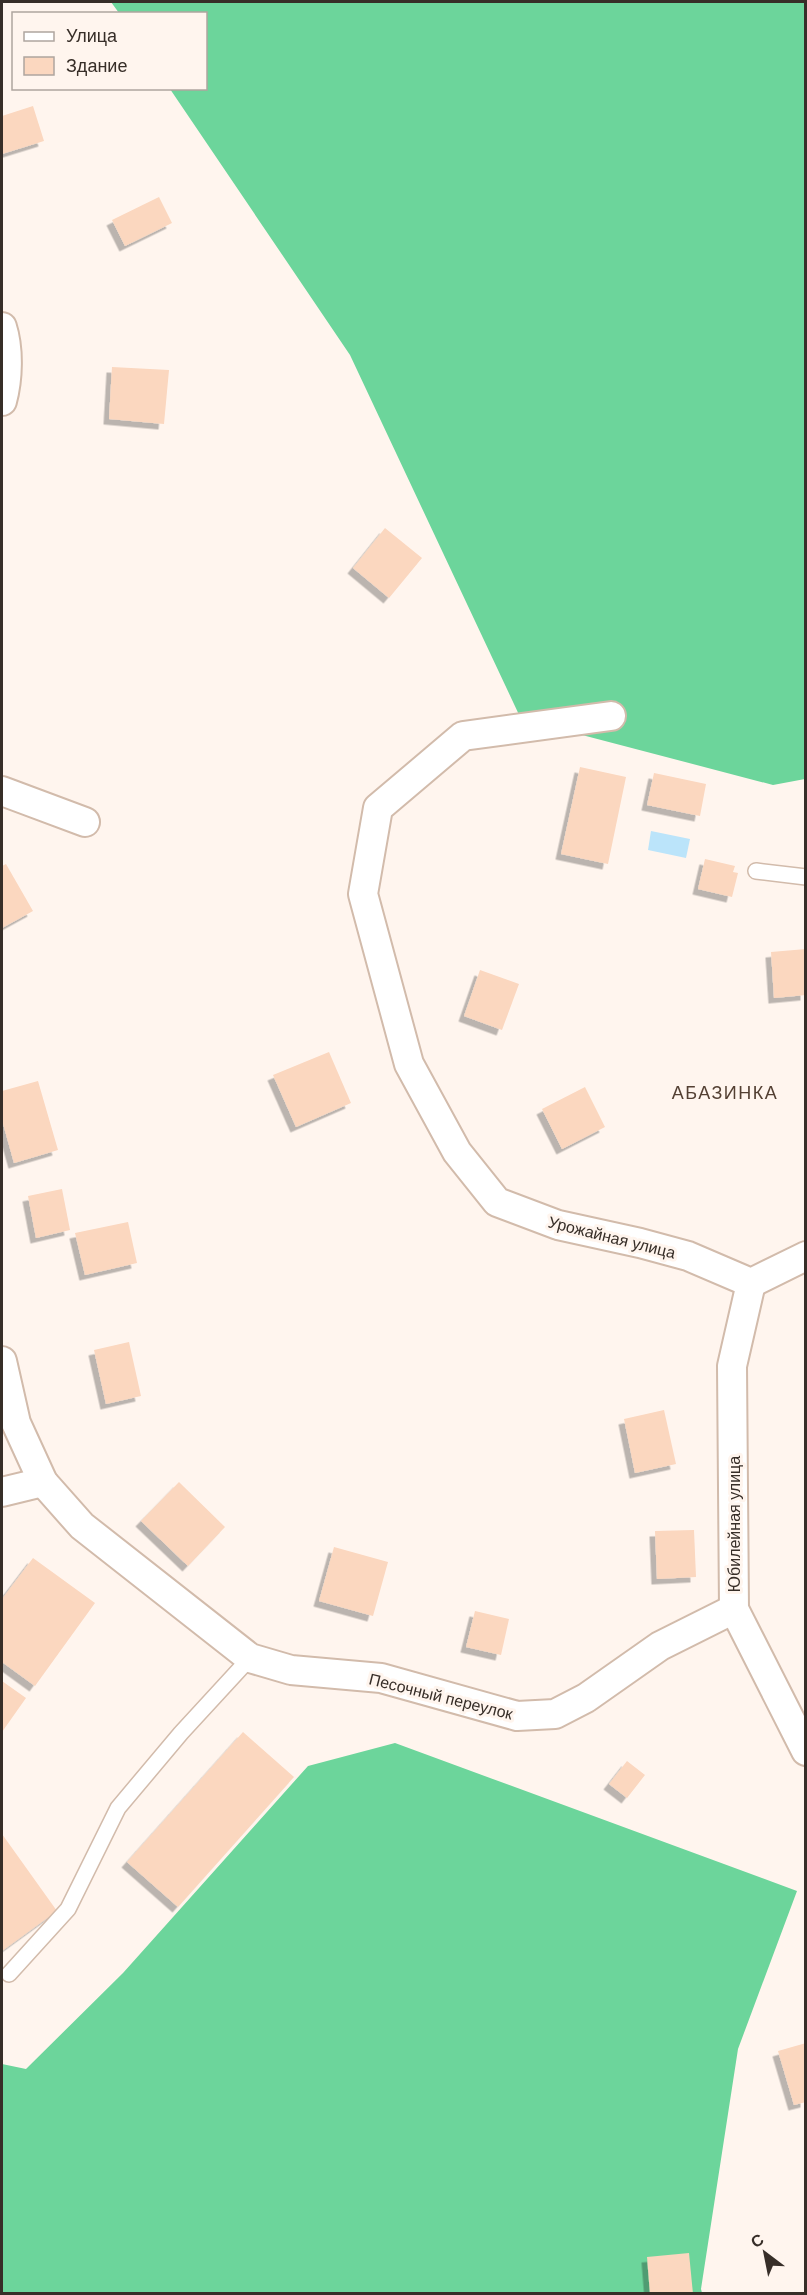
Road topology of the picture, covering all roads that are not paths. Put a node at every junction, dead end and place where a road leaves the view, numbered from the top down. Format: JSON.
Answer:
{"nodes":[{"id":1,"x":2,"y":327,"type":"edge"},
{"id":2,"x":2,"y":401,"type":"edge"},
{"id":3,"x":611,"y":716,"type":"dead end"},
{"id":4,"x":2,"y":791,"type":"edge"},
{"id":5,"x":85,"y":822,"type":"dead end"},
{"id":6,"x":756,"y":871,"type":"dead end"},
{"id":7,"x":806,"y":877,"type":"edge"},
{"id":8,"x":806,"y":1256,"type":"edge"},
{"id":9,"x":751,"y":1283,"type":"junction"},
{"id":10,"x":2,"y":1361,"type":"edge"},
{"id":11,"x":43,"y":1482,"type":"junction"},
{"id":12,"x":2,"y":1492,"type":"edge"},
{"id":13,"x":734,"y":1609,"type":"junction"},
{"id":14,"x":250,"y":1658,"type":"junction"},
{"id":15,"x":806,"y":1751,"type":"edge"},
{"id":16,"x":9,"y":1974,"type":"dead end"}],
"edges":[{"from":1,"to":2,"type":"street"},
{"from":3,"to":9,"type":"street","name":"Урожайная улица"},
{"from":4,"to":5,"type":"street"},
{"from":6,"to":7,"type":"lane"},
{"from":8,"to":9,"type":"street"},
{"from":9,"to":13,"type":"street","name":"Юбилейная улица"},
{"from":10,"to":11,"type":"street","name":"Песочный переулок"},
{"from":11,"to":12,"type":"street"},
{"from":11,"to":14,"type":"street","name":"Песочный переулок"},
{"from":13,"to":14,"type":"street","name":"Песочный переулок"},
{"from":13,"to":15,"type":"street","name":"Юбилейная улица"},
{"from":14,"to":16,"type":"lane"}]}
